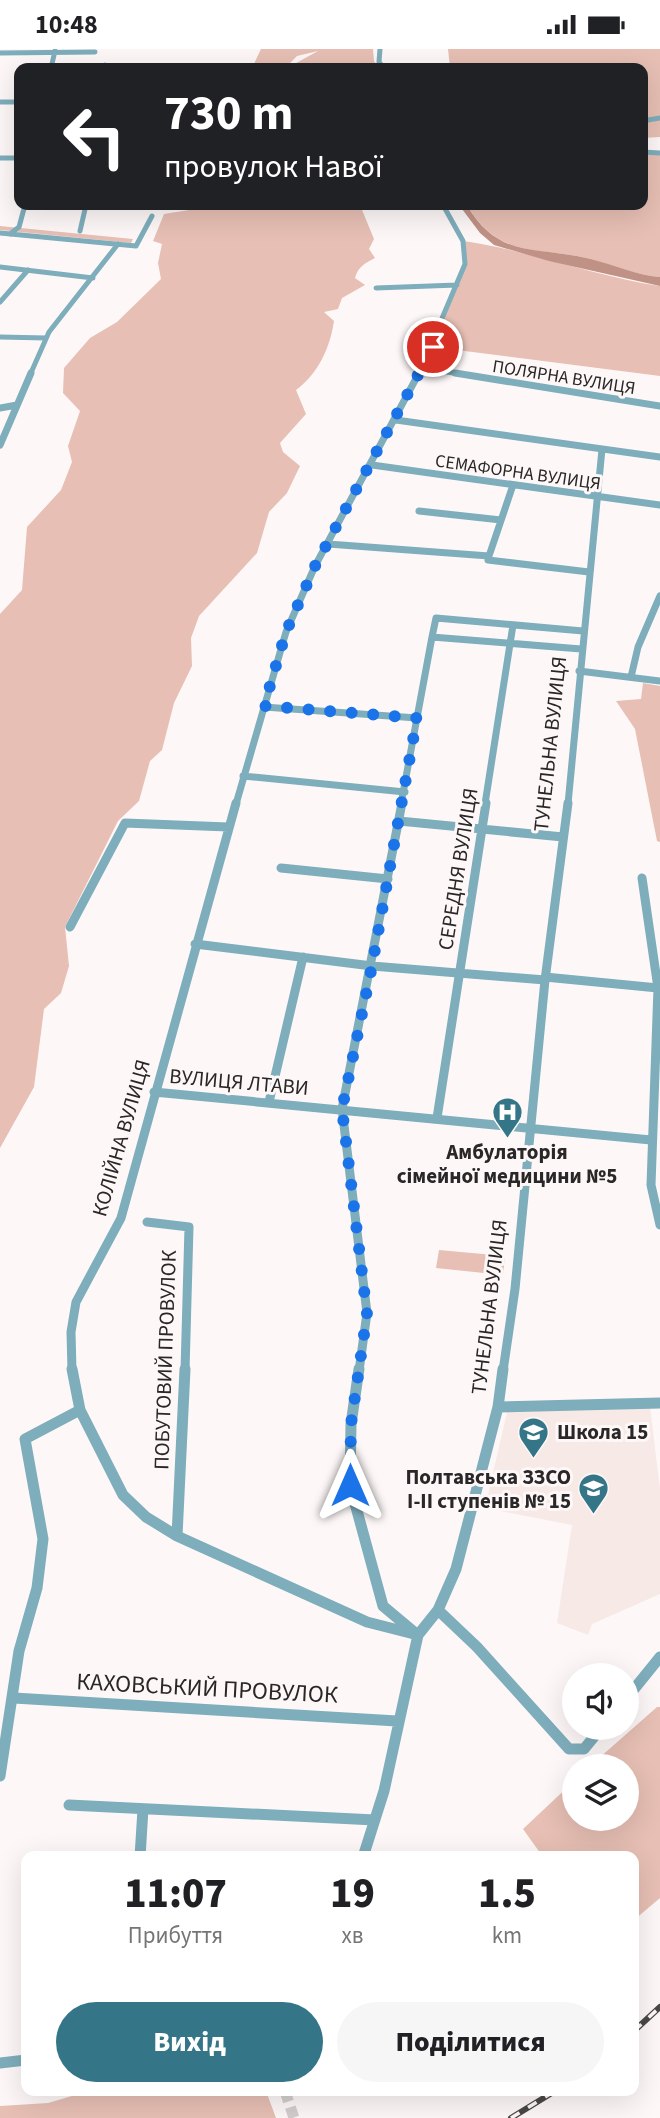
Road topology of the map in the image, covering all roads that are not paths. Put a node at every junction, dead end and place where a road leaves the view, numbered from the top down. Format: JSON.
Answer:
{"nodes":[{"id":1,"x":55,"y":51,"type":"edge"},
{"id":2,"x":94,"y":52,"type":"dead end"},
{"id":3,"x":0,"y":53,"type":"edge"},
{"id":4,"x":24,"y":210,"type":"edge"},
{"id":5,"x":85,"y":210,"type":"edge"},
{"id":6,"x":446,"y":210,"type":"edge"},
{"id":7,"x":152,"y":216,"type":"dead end"},
{"id":8,"x":80,"y":231,"type":"dead end"},
{"id":9,"x":0,"y":233,"type":"edge"},
{"id":10,"x":10,"y":234,"type":"junction"},
{"id":11,"x":118,"y":244,"type":"junction"},
{"id":12,"x":0,"y":267,"type":"edge"},
{"id":13,"x":28,"y":270,"type":"junction"},
{"id":14,"x":93,"y":278,"type":"junction"},
{"id":15,"x":457,"y":285,"type":"junction"},
{"id":16,"x":376,"y":288,"type":"dead end"},
{"id":17,"x":0,"y":302,"type":"edge"},
{"id":18,"x":0,"y":337,"type":"edge"},
{"id":19,"x":46,"y":338,"type":"junction"},
{"id":20,"x":422,"y":368,"type":"junction"},
{"id":21,"x":17,"y":405,"type":"junction"},
{"id":22,"x":660,"y":407,"type":"edge"},
{"id":23,"x":0,"y":408,"type":"edge"},
{"id":24,"x":396,"y":420,"type":"junction"},
{"id":25,"x":0,"y":445,"type":"edge"},
{"id":26,"x":602,"y":449,"type":"junction"},
{"id":27,"x":660,"y":457,"type":"edge"},
{"id":28,"x":372,"y":465,"type":"junction"},
{"id":29,"x":513,"y":485,"type":"junction"},
{"id":30,"x":598,"y":497,"type":"junction"},
{"id":31,"x":660,"y":505,"type":"edge"},
{"id":32,"x":419,"y":511,"type":"dead end"},
{"id":33,"x":502,"y":520,"type":"junction"},
{"id":34,"x":328,"y":544,"type":"junction"},
{"id":35,"x":489,"y":556,"type":"junction"},
{"id":36,"x":589,"y":572,"type":"junction"},
{"id":37,"x":660,"y":596,"type":"edge"},
{"id":38,"x":513,"y":625,"type":"junction"},
{"id":39,"x":583,"y":631,"type":"junction"},
{"id":40,"x":432,"y":637,"type":"junction"},
{"id":41,"x":509,"y":643,"type":"junction"},
{"id":42,"x":581,"y":649,"type":"junction"},
{"id":43,"x":579,"y":671,"type":"junction"},
{"id":44,"x":631,"y":677,"type":"junction"},
{"id":45,"x":660,"y":681,"type":"edge"},
{"id":46,"x":264,"y":706,"type":"junction"},
{"id":47,"x":417,"y":718,"type":"junction"},
{"id":48,"x":243,"y":776,"type":"junction"},
{"id":49,"x":405,"y":792,"type":"junction"},
{"id":50,"x":399,"y":821,"type":"junction"},
{"id":51,"x":228,"y":827,"type":"junction"},
{"id":52,"x":482,"y":829,"type":"junction"},
{"id":53,"x":562,"y":837,"type":"junction"},
{"id":54,"x":281,"y":868,"type":"dead end"},
{"id":55,"x":642,"y":878,"type":"dead end"},
{"id":56,"x":388,"y":879,"type":"junction"},
{"id":57,"x":71,"y":927,"type":"dead end"},
{"id":58,"x":195,"y":944,"type":"junction"},
{"id":59,"x":303,"y":957,"type":"junction"},
{"id":60,"x":372,"y":966,"type":"junction"},
{"id":61,"x":460,"y":972,"type":"junction"},
{"id":62,"x":545,"y":979,"type":"junction"},
{"id":63,"x":658,"y":988,"type":"junction"},
{"id":64,"x":154,"y":1092,"type":"junction"},
{"id":65,"x":270,"y":1102,"type":"junction"},
{"id":66,"x":342,"y":1109,"type":"junction"},
{"id":67,"x":437,"y":1118,"type":"junction"},
{"id":68,"x":530,"y":1128,"type":"junction"},
{"id":69,"x":651,"y":1140,"type":"junction"},
{"id":70,"x":148,"y":1222,"type":"dead end"},
{"id":71,"x":660,"y":1225,"type":"edge"},
{"id":72,"x":660,"y":1403,"type":"edge"},
{"id":73,"x":498,"y":1406,"type":"junction"},
{"id":74,"x":80,"y":1410,"type":"junction"},
{"id":75,"x":177,"y":1537,"type":"junction"},
{"id":76,"x":438,"y":1610,"type":"junction"},
{"id":77,"x":418,"y":1635,"type":"junction"},
{"id":78,"x":660,"y":1657,"type":"edge"},
{"id":79,"x":639,"y":1683,"type":"edge"},
{"id":80,"x":14,"y":1698,"type":"junction"},
{"id":81,"x":397,"y":1721,"type":"junction"},
{"id":82,"x":592,"y":1740,"type":"edge"},
{"id":83,"x":0,"y":1776,"type":"edge"},
{"id":84,"x":69,"y":1805,"type":"dead end"},
{"id":85,"x":143,"y":1809,"type":"junction"},
{"id":86,"x":375,"y":1820,"type":"junction"},
{"id":87,"x":140,"y":1851,"type":"edge"},
{"id":88,"x":365,"y":1851,"type":"edge"},
{"id":89,"x":21,"y":2061,"type":"edge"},
{"id":90,"x":0,"y":2063,"type":"edge"}],
"edges":[{"from":1,"to":2,"type":"street"},
{"from":1,"to":3,"type":"street"},
{"from":4,"to":10,"type":"street"},
{"from":5,"to":8,"type":"street"},
{"from":6,"to":15,"type":"street","name":"КОЛІЙНА ВУЛИЦЯ"},
{"from":7,"to":11,"type":"street"},
{"from":9,"to":10,"type":"street"},
{"from":10,"to":11,"type":"street"},
{"from":11,"to":14,"type":"street"},
{"from":12,"to":13,"type":"street"},
{"from":13,"to":14,"type":"street"},
{"from":13,"to":17,"type":"street"},
{"from":14,"to":19,"type":"street"},
{"from":15,"to":16,"type":"street"},
{"from":15,"to":20,"type":"street","name":"КОЛІЙНА ВУЛИЦЯ"},
{"from":18,"to":19,"type":"street"},
{"from":19,"to":21,"type":"street"},
{"from":20,"to":22,"type":"street","name":"ПОЛЯРНА ВУЛИЦЯ"},
{"from":20,"to":24,"type":"street","name":"КОЛІЙНА ВУЛИЦЯ"},
{"from":21,"to":23,"type":"street"},
{"from":21,"to":25,"type":"street"},
{"from":24,"to":26,"type":"street"},
{"from":24,"to":28,"type":"street","name":"КОЛІЙНА ВУЛИЦЯ"},
{"from":26,"to":27,"type":"street"},
{"from":26,"to":30,"type":"street","name":"ТУНЕЛЬНА ВУЛИЦЯ"},
{"from":28,"to":29,"type":"street","name":"СЕМАФОРНА ВУЛИЦЯ"},
{"from":28,"to":34,"type":"street","name":"КОЛІЙНА ВУЛИЦЯ"},
{"from":29,"to":30,"type":"street","name":"СЕМАФОРНА ВУЛИЦЯ"},
{"from":29,"to":33,"type":"street"},
{"from":30,"to":31,"type":"street","name":"СЕМАФОРНА ВУЛИЦЯ"},
{"from":30,"to":36,"type":"street","name":"ТУНЕЛЬНА ВУЛИЦЯ"},
{"from":32,"to":33,"type":"street"},
{"from":33,"to":35,"type":"street"},
{"from":34,"to":35,"type":"street"},
{"from":34,"to":46,"type":"street","name":"КОЛІЙНА ВУЛИЦЯ"},
{"from":35,"to":36,"type":"street"},
{"from":36,"to":39,"type":"street","name":"ТУНЕЛЬНА ВУЛИЦЯ"},
{"from":37,"to":44,"type":"street"},
{"from":38,"to":39,"type":"street"},
{"from":38,"to":40,"type":"street"},
{"from":38,"to":41,"type":"street","name":"СЕРЕДНЯ ВУЛИЦЯ"},
{"from":39,"to":42,"type":"street","name":"ТУНЕЛЬНА ВУЛИЦЯ"},
{"from":40,"to":41,"type":"street"},
{"from":40,"to":47,"type":"street"},
{"from":41,"to":42,"type":"street"},
{"from":41,"to":52,"type":"street","name":"СЕРЕДНЯ ВУЛИЦЯ"},
{"from":42,"to":43,"type":"street","name":"ТУНЕЛЬНА ВУЛИЦЯ"},
{"from":43,"to":44,"type":"street"},
{"from":43,"to":53,"type":"street","name":"ТУНЕЛЬНА ВУЛИЦЯ"},
{"from":44,"to":45,"type":"street"},
{"from":46,"to":47,"type":"street"},
{"from":46,"to":48,"type":"street","name":"КОЛІЙНА ВУЛИЦЯ"},
{"from":47,"to":49,"type":"street"},
{"from":48,"to":49,"type":"street"},
{"from":48,"to":51,"type":"street","name":"КОЛІЙНА ВУЛИЦЯ"},
{"from":49,"to":50,"type":"street"},
{"from":50,"to":52,"type":"street"},
{"from":50,"to":56,"type":"street"},
{"from":51,"to":57,"type":"street"},
{"from":51,"to":58,"type":"street","name":"КОЛІЙНА ВУЛИЦЯ"},
{"from":52,"to":53,"type":"street"},
{"from":52,"to":61,"type":"street","name":"СЕРЕДНЯ ВУЛИЦЯ"},
{"from":53,"to":62,"type":"street","name":"ТУНЕЛЬНА ВУЛИЦЯ"},
{"from":54,"to":56,"type":"street"},
{"from":55,"to":63,"type":"street"},
{"from":56,"to":60,"type":"street"},
{"from":58,"to":59,"type":"street"},
{"from":58,"to":64,"type":"street","name":"КОЛІЙНА ВУЛИЦЯ"},
{"from":59,"to":60,"type":"street"},
{"from":59,"to":65,"type":"street"},
{"from":60,"to":61,"type":"street"},
{"from":60,"to":66,"type":"street"},
{"from":61,"to":62,"type":"street"},
{"from":61,"to":67,"type":"street","name":"СЕРЕДНЯ ВУЛИЦЯ"},
{"from":62,"to":63,"type":"street"},
{"from":62,"to":68,"type":"street","name":"ТУНЕЛЬНА ВУЛИЦЯ"},
{"from":63,"to":69,"type":"street"},
{"from":64,"to":65,"type":"street","name":"ВУЛИЦЯ ЛТАВИ"},
{"from":64,"to":74,"type":"street","name":"КОЛІЙНА ВУЛИЦЯ"},
{"from":65,"to":66,"type":"street","name":"ВУЛИЦЯ ЛТАВИ"},
{"from":66,"to":67,"type":"street","name":"ВУЛИЦЯ ЛТАВИ"},
{"from":66,"to":77,"type":"street"},
{"from":67,"to":68,"type":"street","name":"ВУЛИЦЯ ЛТАВИ"},
{"from":68,"to":69,"type":"street","name":"ВУЛИЦЯ ЛТАВИ"},
{"from":68,"to":73,"type":"street","name":"ТУНЕЛЬНА ВУЛИЦЯ"},
{"from":69,"to":71,"type":"street"},
{"from":70,"to":75,"type":"street","name":"ПОБУТОВИЙ ПРОВУЛОК"},
{"from":72,"to":73,"type":"street"},
{"from":73,"to":76,"type":"street","name":"ТУНЕЛЬНА ВУЛИЦЯ"},
{"from":74,"to":75,"type":"street","name":"КОЛІЙНА ВУЛИЦЯ"},
{"from":74,"to":80,"type":"street"},
{"from":75,"to":77,"type":"street","name":"КОЛІЙНА ВУЛИЦЯ"},
{"from":76,"to":77,"type":"street","name":"ТУНЕЛЬНА ВУЛИЦЯ"},
{"from":76,"to":82,"type":"street"},
{"from":77,"to":81,"type":"street","name":"ТУНЕЛЬНА ВУЛИЦЯ"},
{"from":78,"to":79,"type":"street"},
{"from":80,"to":81,"type":"street","name":"КАХОВСЬКИЙ ПРОВУЛОК"},
{"from":80,"to":83,"type":"street"},
{"from":81,"to":86,"type":"street","name":"ТУНЕЛЬНА ВУЛИЦЯ"},
{"from":84,"to":85,"type":"street"},
{"from":85,"to":86,"type":"street"},
{"from":85,"to":87,"type":"street"},
{"from":86,"to":88,"type":"street","name":"ТУНЕЛЬНА ВУЛИЦЯ"},
{"from":89,"to":90,"type":"street"}]}
